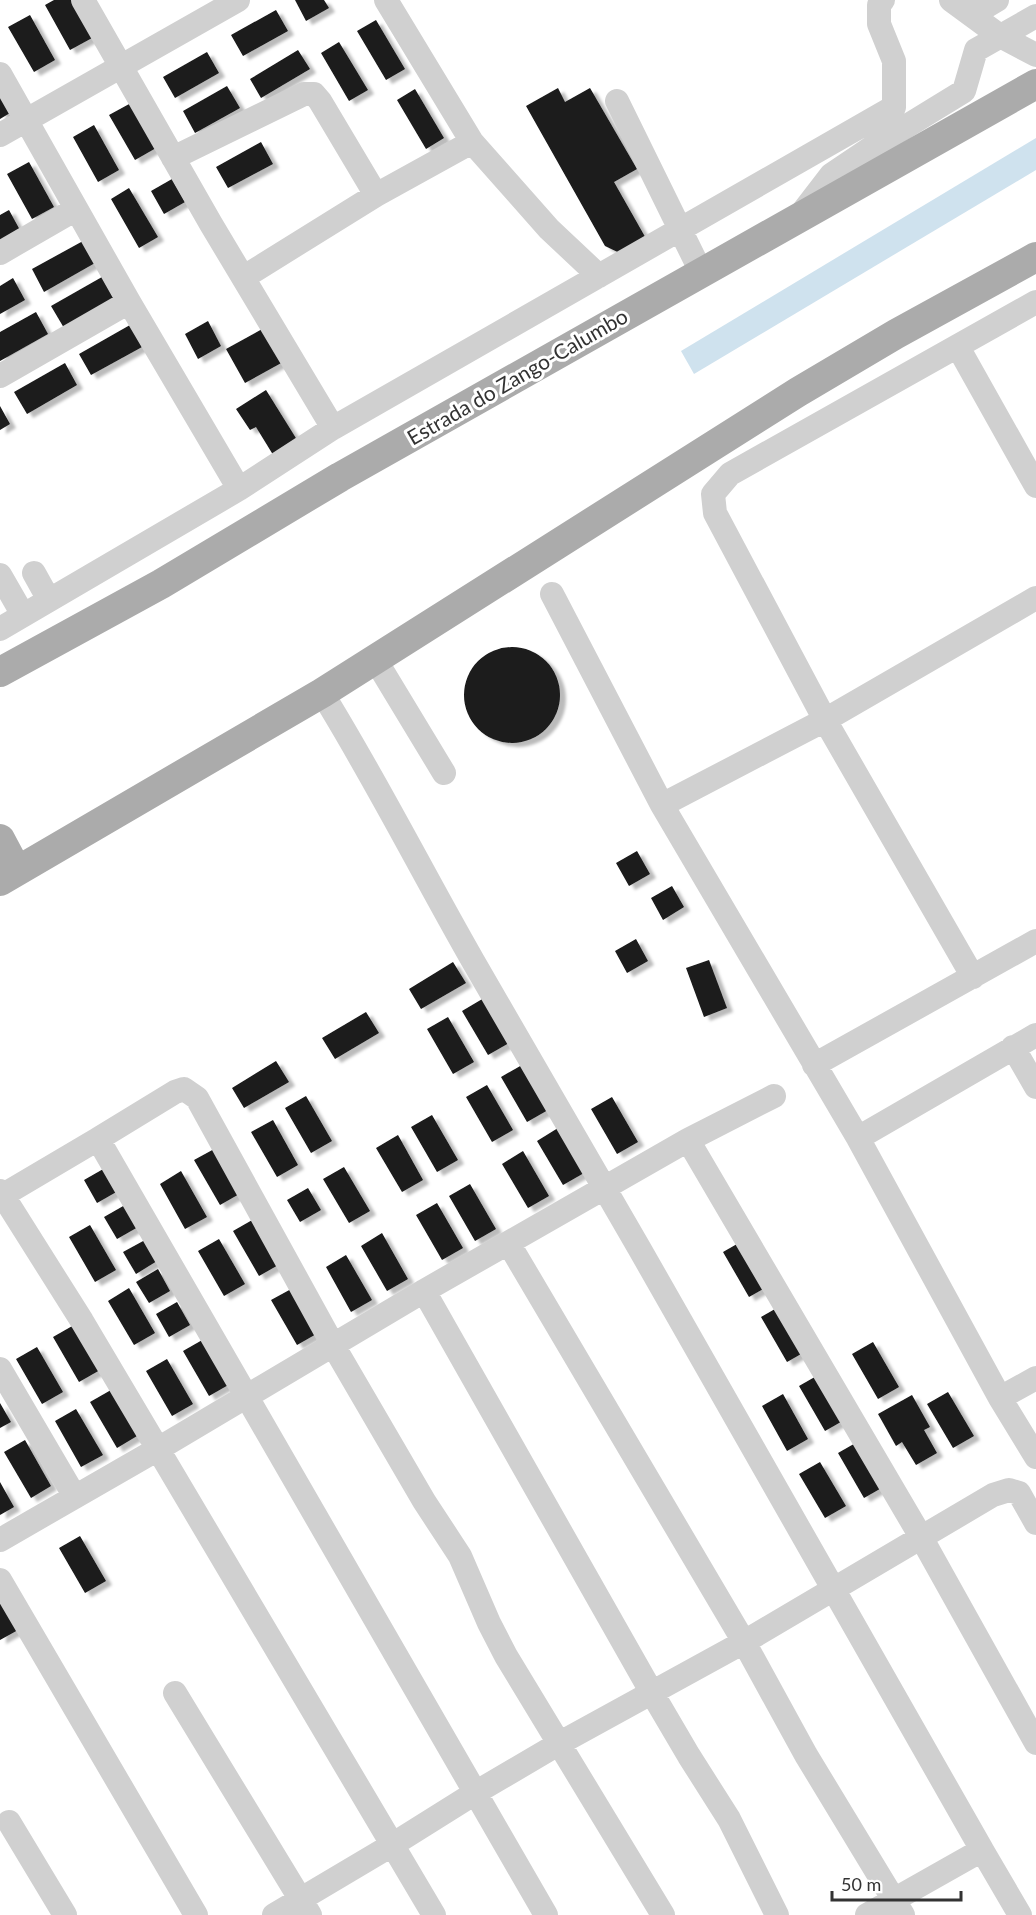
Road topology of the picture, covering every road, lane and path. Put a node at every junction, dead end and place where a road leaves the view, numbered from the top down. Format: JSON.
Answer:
{"nodes":[{"id":1,"x":83,"y":0,"type":"edge"},
{"id":2,"x":238,"y":0,"type":"edge"},
{"id":3,"x":386,"y":0,"type":"edge"},
{"id":4,"x":883,"y":0,"type":"edge"},
{"id":5,"x":951,"y":0,"type":"edge"},
{"id":6,"x":969,"y":0,"type":"edge"},
{"id":7,"x":997,"y":0,"type":"edge"},
{"id":8,"x":1036,"y":16,"type":"edge"},
{"id":9,"x":1000,"y":36,"type":"junction"},
{"id":10,"x":1036,"y":55,"type":"edge"},
{"id":11,"x":122,"y":66,"type":"junction"},
{"id":12,"x":0,"y":74,"type":"edge"},
{"id":13,"x":1036,"y":84,"type":"edge"},
{"id":14,"x":617,"y":101,"type":"dead end"},
{"id":15,"x":894,"y":107,"type":"junction"},
{"id":16,"x":27,"y":120,"type":"junction"},
{"id":17,"x":0,"y":135,"type":"edge"},
{"id":18,"x":472,"y":142,"type":"junction"},
{"id":19,"x":874,"y":146,"type":"junction"},
{"id":20,"x":173,"y":158,"type":"junction"},
{"id":21,"x":376,"y":195,"type":"junction"},
{"id":22,"x":76,"y":208,"type":"junction"},
{"id":23,"x":798,"y":218,"type":"junction"},
{"id":24,"x":681,"y":229,"type":"junction"},
{"id":25,"x":0,"y":253,"type":"edge"},
{"id":26,"x":1036,"y":257,"type":"edge"},
{"id":27,"x":701,"y":272,"type":"junction"},
{"id":28,"x":599,"y":276,"type":"junction"},
{"id":29,"x":244,"y":277,"type":"junction"},
{"id":30,"x":129,"y":302,"type":"junction"},
{"id":31,"x":1036,"y":302,"type":"edge"},
{"id":32,"x":958,"y":347,"type":"junction"},
{"id":33,"x":0,"y":376,"type":"edge"},
{"id":34,"x":333,"y":428,"type":"junction"},
{"id":35,"x":212,"y":470,"type":"dead end"},
{"id":36,"x":1036,"y":486,"type":"edge"},
{"id":37,"x":233,"y":492,"type":"junction"},
{"id":38,"x":34,"y":573,"type":"dead end"},
{"id":39,"x":0,"y":575,"type":"edge"},
{"id":40,"x":552,"y":594,"type":"dead end"},
{"id":41,"x":1036,"y":598,"type":"edge"},
{"id":42,"x":49,"y":600,"type":"junction"},
{"id":43,"x":23,"y":615,"type":"junction"},
{"id":44,"x":0,"y":629,"type":"edge"},
{"id":45,"x":375,"y":659,"type":"junction"},
{"id":46,"x":0,"y":672,"type":"edge"},
{"id":47,"x":322,"y":693,"type":"junction"},
{"id":48,"x":825,"y":720,"type":"junction"},
{"id":49,"x":444,"y":773,"type":"dead end"},
{"id":50,"x":662,"y":805,"type":"junction"},
{"id":51,"x":0,"y":839,"type":"edge"},
{"id":52,"x":8,"y":876,"type":"edge"},
{"id":53,"x":1036,"y":941,"type":"edge"},
{"id":54,"x":973,"y":977,"type":"junction"},
{"id":55,"x":1036,"y":1035,"type":"edge"},
{"id":56,"x":1013,"y":1047,"type":"junction"},
{"id":57,"x":814,"y":1065,"type":"junction"},
{"id":58,"x":1036,"y":1087,"type":"edge"},
{"id":59,"x":774,"y":1096,"type":"dead end"},
{"id":60,"x":858,"y":1138,"type":"junction"},
{"id":61,"x":98,"y":1139,"type":"junction"},
{"id":62,"x":688,"y":1140,"type":"junction"},
{"id":63,"x":605,"y":1188,"type":"junction"},
{"id":64,"x":1,"y":1194,"type":"edge"},
{"id":65,"x":508,"y":1244,"type":"junction"},
{"id":66,"x":424,"y":1291,"type":"junction"},
{"id":67,"x":333,"y":1345,"type":"junction"},
{"id":68,"x":0,"y":1369,"type":"edge"},
{"id":69,"x":1036,"y":1378,"type":"edge"},
{"id":70,"x":245,"y":1396,"type":"junction"},
{"id":71,"x":1000,"y":1398,"type":"junction"},
{"id":72,"x":158,"y":1449,"type":"junction"},
{"id":73,"x":1036,"y":1457,"type":"edge"},
{"id":74,"x":75,"y":1497,"type":"junction"},
{"id":75,"x":1036,"y":1523,"type":"edge"},
{"id":76,"x":921,"y":1537,"type":"junction"},
{"id":77,"x":0,"y":1540,"type":"edge"},
{"id":78,"x":0,"y":1580,"type":"edge"},
{"id":79,"x":835,"y":1590,"type":"junction"},
{"id":80,"x":744,"y":1642,"type":"junction"},
{"id":81,"x":175,"y":1693,"type":"dead end"},
{"id":82,"x":652,"y":1693,"type":"junction"},
{"id":83,"x":560,"y":1743,"type":"junction"},
{"id":84,"x":1036,"y":1743,"type":"edge"},
{"id":85,"x":475,"y":1792,"type":"junction"},
{"id":86,"x":9,"y":1822,"type":"dead end"},
{"id":87,"x":392,"y":1845,"type":"junction"},
{"id":88,"x":982,"y":1850,"type":"junction"},
{"id":89,"x":305,"y":1907,"type":"edge"},
{"id":90,"x":899,"y":1907,"type":"edge"},
{"id":91,"x":65,"y":1915,"type":"edge"},
{"id":92,"x":196,"y":1915,"type":"edge"},
{"id":93,"x":273,"y":1915,"type":"edge"},
{"id":94,"x":434,"y":1915,"type":"edge"},
{"id":95,"x":546,"y":1915,"type":"edge"},
{"id":96,"x":663,"y":1915,"type":"edge"},
{"id":97,"x":777,"y":1915,"type":"edge"},
{"id":98,"x":867,"y":1915,"type":"edge"},
{"id":99,"x":1020,"y":1915,"type":"edge"}],
"edges":[{"from":1,"to":11,"type":"street"},
{"from":2,"to":11,"type":"street"},
{"from":3,"to":18,"type":"street"},
{"from":4,"to":15,"type":"street"},
{"from":5,"to":9,"type":"street"},
{"from":6,"to":7,"type":"street"},
{"from":8,"to":9,"type":"street"},
{"from":9,"to":10,"type":"street"},
{"from":9,"to":19,"type":"street"},
{"from":11,"to":16,"type":"street"},
{"from":11,"to":20,"type":"street"},
{"from":12,"to":16,"type":"street"},
{"from":13,"to":23,"type":"main road","name":"Estrada do Zango-Calumbo"},
{"from":14,"to":24,"type":"street"},
{"from":15,"to":19,"type":"street"},
{"from":15,"to":24,"type":"street"},
{"from":16,"to":17,"type":"street"},
{"from":16,"to":22,"type":"street"},
{"from":18,"to":21,"type":"street"},
{"from":18,"to":28,"type":"street"},
{"from":19,"to":23,"type":"street"},
{"from":20,"to":21,"type":"street"},
{"from":20,"to":29,"type":"street"},
{"from":21,"to":29,"type":"street"},
{"from":22,"to":25,"type":"street"},
{"from":22,"to":30,"type":"street"},
{"from":23,"to":27,"type":"main road","name":"Estrada do Zango-Calumbo"},
{"from":24,"to":27,"type":"street"},
{"from":24,"to":28,"type":"street"},
{"from":26,"to":45,"type":"main road"},
{"from":27,"to":46,"type":"main road","name":"Estrada do Zango-Calumbo"},
{"from":28,"to":34,"type":"street"},
{"from":29,"to":34,"type":"street"},
{"from":30,"to":33,"type":"street"},
{"from":30,"to":37,"type":"street"},
{"from":31,"to":32,"type":"street"},
{"from":32,"to":36,"type":"street"},
{"from":32,"to":48,"type":"street"},
{"from":34,"to":37,"type":"street"},
{"from":35,"to":37,"type":"street"},
{"from":37,"to":42,"type":"street"},
{"from":38,"to":42,"type":"street"},
{"from":39,"to":43,"type":"street"},
{"from":40,"to":50,"type":"street"},
{"from":41,"to":48,"type":"street"},
{"from":42,"to":43,"type":"street"},
{"from":43,"to":44,"type":"street"},
{"from":45,"to":47,"type":"main road"},
{"from":45,"to":49,"type":"street"},
{"from":47,"to":52,"type":"main road"},
{"from":47,"to":63,"type":"street"},
{"from":48,"to":50,"type":"street"},
{"from":48,"to":54,"type":"street"},
{"from":50,"to":57,"type":"street"},
{"from":51,"to":52,"type":"main road"},
{"from":53,"to":54,"type":"street"},
{"from":54,"to":57,"type":"street"},
{"from":55,"to":56,"type":"street"},
{"from":56,"to":58,"type":"street"},
{"from":56,"to":60,"type":"street"},
{"from":57,"to":60,"type":"street"},
{"from":59,"to":62,"type":"street"},
{"from":60,"to":71,"type":"street"},
{"from":61,"to":64,"type":"street"},
{"from":61,"to":67,"type":"street"},
{"from":61,"to":70,"type":"street"},
{"from":62,"to":63,"type":"street"},
{"from":62,"to":76,"type":"street"},
{"from":63,"to":65,"type":"street"},
{"from":63,"to":79,"type":"street"},
{"from":64,"to":72,"type":"street"},
{"from":65,"to":66,"type":"street"},
{"from":65,"to":80,"type":"street"},
{"from":66,"to":67,"type":"street"},
{"from":66,"to":82,"type":"street"},
{"from":67,"to":70,"type":"street"},
{"from":67,"to":83,"type":"street"},
{"from":68,"to":74,"type":"street"},
{"from":69,"to":71,"type":"street"},
{"from":70,"to":72,"type":"street"},
{"from":70,"to":85,"type":"street"},
{"from":71,"to":73,"type":"street"},
{"from":72,"to":74,"type":"street"},
{"from":72,"to":87,"type":"street"},
{"from":74,"to":77,"type":"street"},
{"from":75,"to":76,"type":"street"},
{"from":76,"to":79,"type":"street"},
{"from":76,"to":84,"type":"street"},
{"from":78,"to":92,"type":"street"},
{"from":79,"to":80,"type":"street"},
{"from":79,"to":88,"type":"street"},
{"from":80,"to":82,"type":"street"},
{"from":80,"to":90,"type":"street"},
{"from":81,"to":89,"type":"street"},
{"from":82,"to":83,"type":"street"},
{"from":82,"to":97,"type":"street"},
{"from":83,"to":85,"type":"street"},
{"from":83,"to":96,"type":"street"},
{"from":85,"to":87,"type":"street"},
{"from":85,"to":95,"type":"street"},
{"from":86,"to":91,"type":"street"},
{"from":87,"to":89,"type":"street"},
{"from":87,"to":94,"type":"street"},
{"from":88,"to":90,"type":"street"},
{"from":88,"to":99,"type":"street"},
{"from":89,"to":93,"type":"street"},
{"from":90,"to":98,"type":"street"}]}
